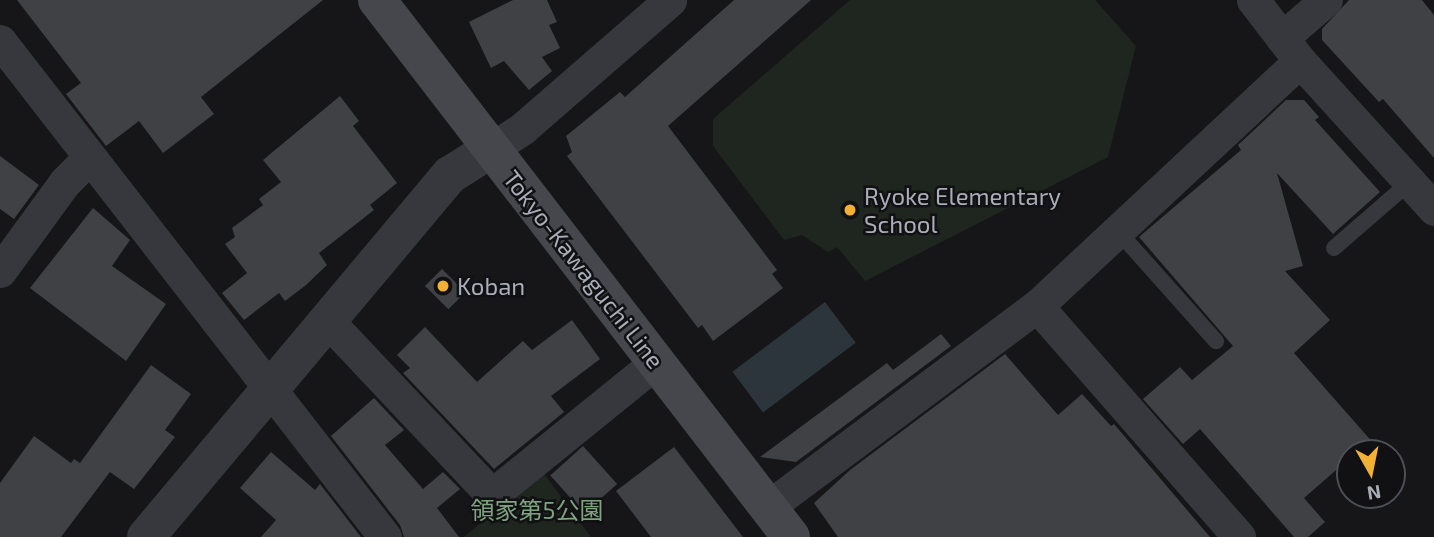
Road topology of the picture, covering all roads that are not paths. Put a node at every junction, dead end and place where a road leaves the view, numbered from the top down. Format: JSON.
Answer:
{"nodes":[{"id":1,"x":377,"y":0,"type":"edge"},
{"id":2,"x":670,"y":0,"type":"edge"},
{"id":3,"x":1253,"y":0,"type":"edge"},
{"id":4,"x":1326,"y":0,"type":"edge"},
{"id":5,"x":0,"y":41,"type":"edge"},
{"id":6,"x":1291,"y":49,"type":"junction"},
{"id":7,"x":491,"y":149,"type":"junction"},
{"id":8,"x":90,"y":157,"type":"junction"},
{"id":9,"x":1410,"y":182,"type":"junction"},
{"id":10,"x":1434,"y":209,"type":"edge"},
{"id":11,"x":1117,"y":229,"type":"junction"},
{"id":12,"x":1334,"y":248,"type":"dead end"},
{"id":13,"x":0,"y":271,"type":"edge"},
{"id":14,"x":1037,"y":306,"type":"junction"},
{"id":15,"x":327,"y":320,"type":"junction"},
{"id":16,"x":1216,"y":341,"type":"dead end"},
{"id":17,"x":656,"y":362,"type":"junction"},
{"id":18,"x":271,"y":390,"type":"junction"},
{"id":19,"x":768,"y":507,"type":"junction"},
{"id":20,"x":146,"y":537,"type":"edge"},
{"id":21,"x":385,"y":537,"type":"edge"},
{"id":22,"x":791,"y":537,"type":"edge"},
{"id":23,"x":1238,"y":537,"type":"edge"}],
"edges":[{"from":1,"to":7,"type":"main road","name":"Tokyo-Kawaguchi Line"},
{"from":2,"to":7,"type":"street"},
{"from":3,"to":6,"type":"street"},
{"from":4,"to":6,"type":"street"},
{"from":5,"to":8,"type":"street"},
{"from":6,"to":9,"type":"street"},
{"from":6,"to":11,"type":"street"},
{"from":7,"to":15,"type":"street"},
{"from":7,"to":17,"type":"main road","name":"Tokyo-Kawaguchi Line"},
{"from":8,"to":13,"type":"street"},
{"from":8,"to":18,"type":"street"},
{"from":9,"to":10,"type":"street"},
{"from":9,"to":12,"type":"lane"},
{"from":11,"to":14,"type":"street"},
{"from":11,"to":16,"type":"lane"},
{"from":14,"to":19,"type":"street"},
{"from":14,"to":23,"type":"street"},
{"from":15,"to":17,"type":"street"},
{"from":15,"to":18,"type":"street"},
{"from":17,"to":19,"type":"main road","name":"Tokyo-Kawaguchi Line"},
{"from":18,"to":20,"type":"street"},
{"from":18,"to":21,"type":"street"},
{"from":19,"to":22,"type":"main road","name":"Tokyo-Kawaguchi Line"}]}
